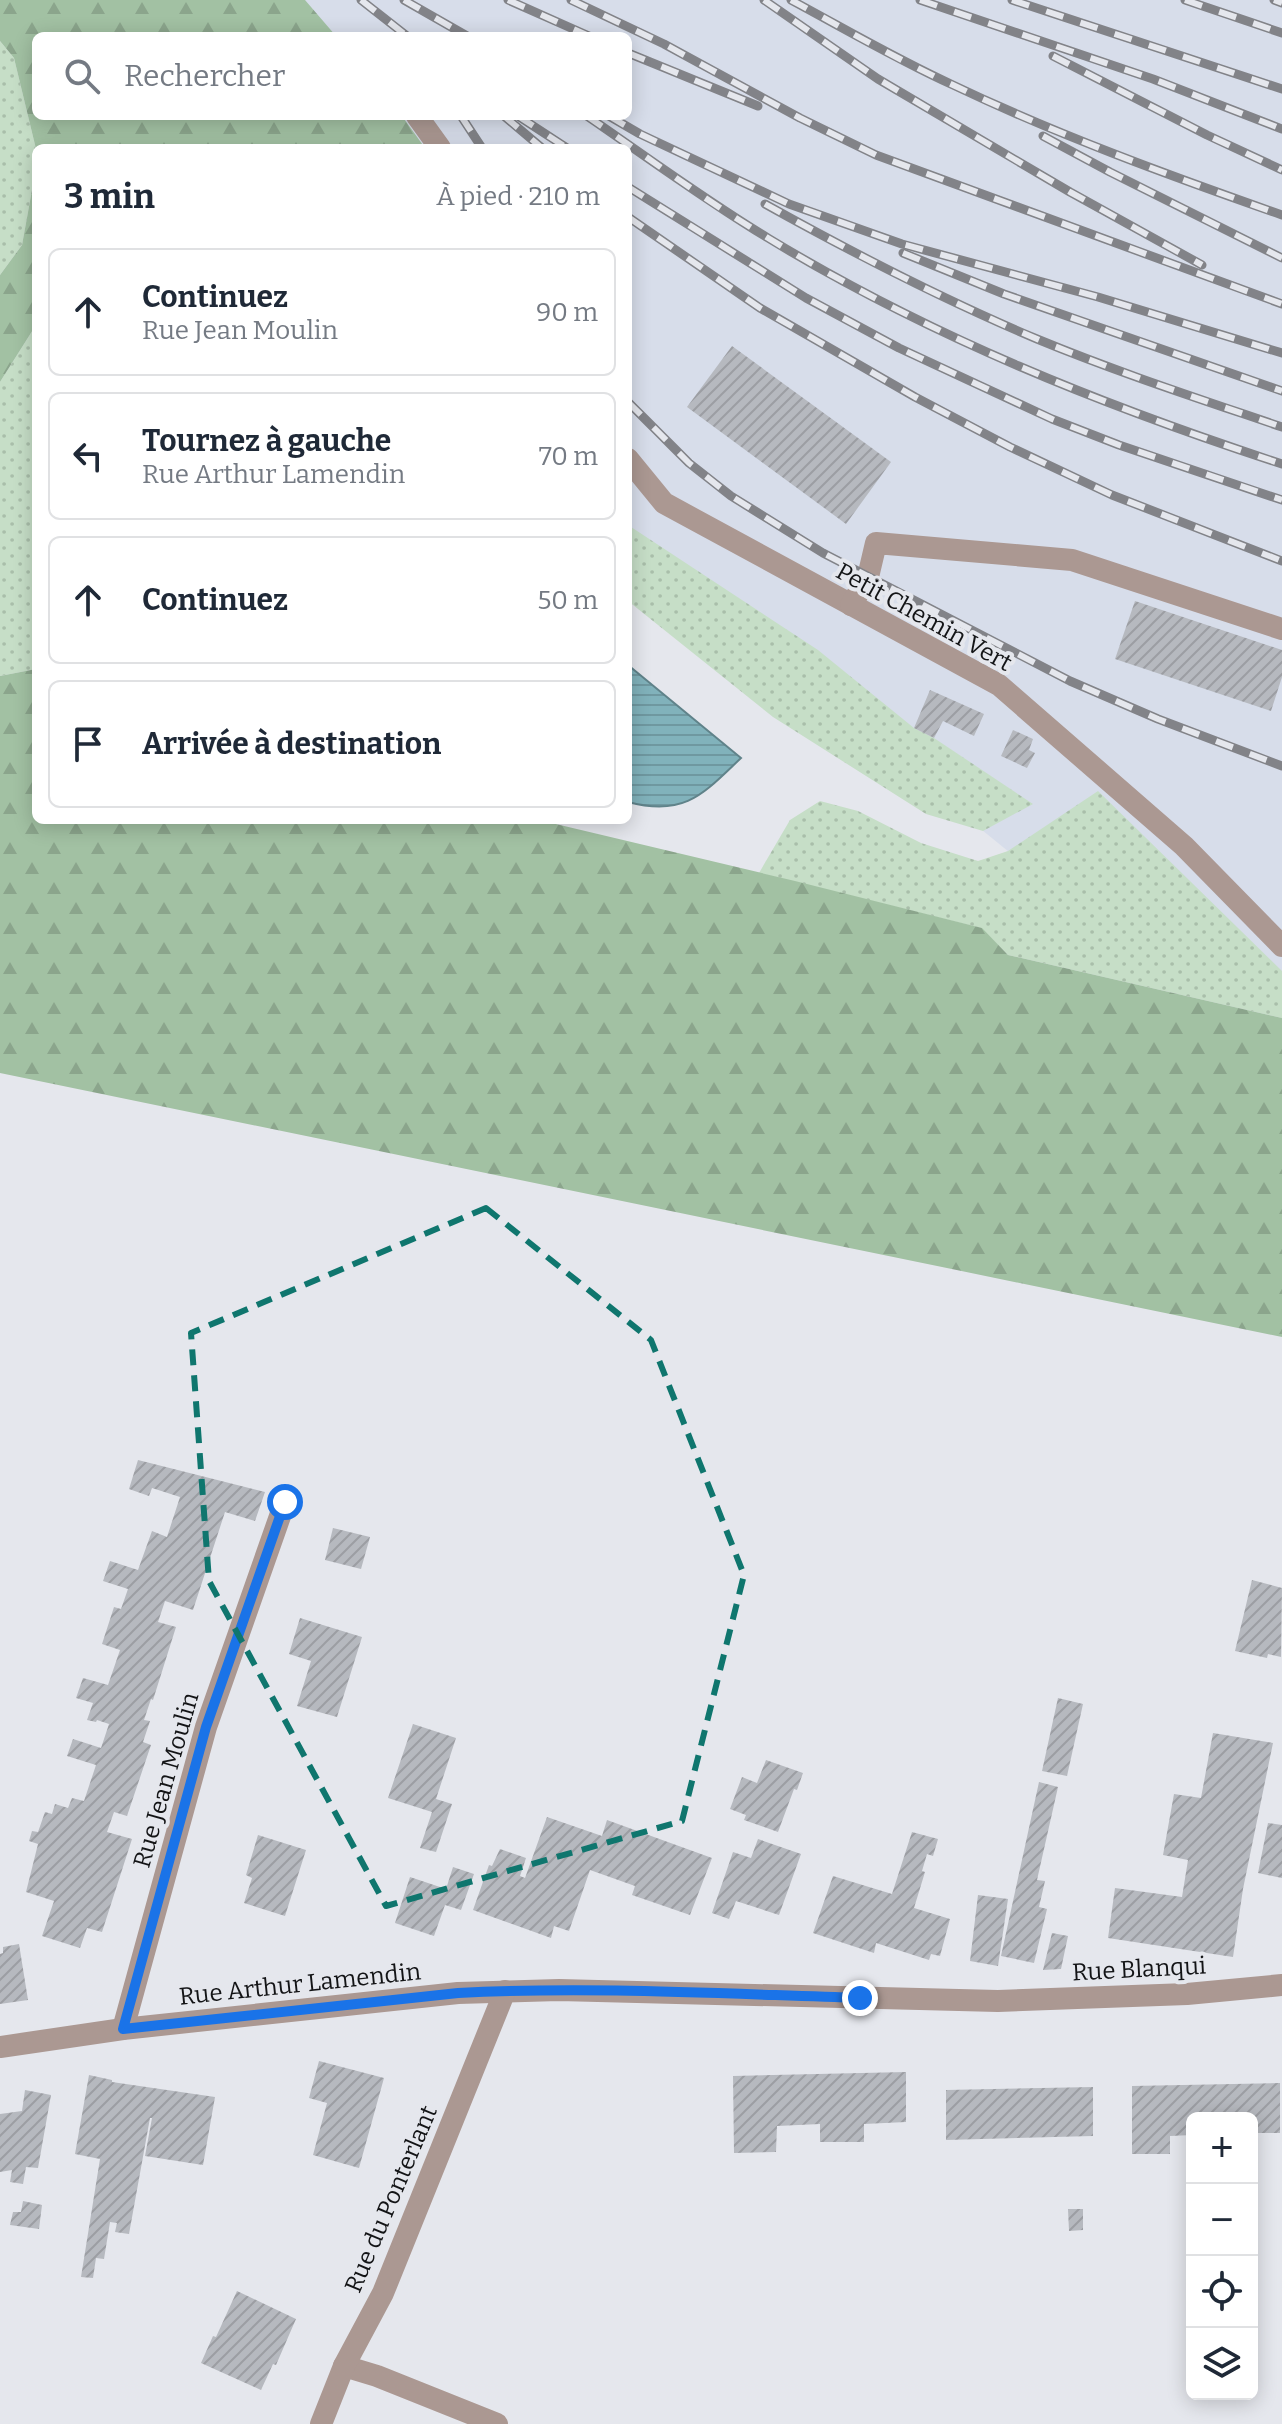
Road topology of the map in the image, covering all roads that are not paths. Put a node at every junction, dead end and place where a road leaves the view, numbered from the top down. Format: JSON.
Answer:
{"nodes":[{"id":1,"x":420,"y":120,"type":"edge"},
{"id":2,"x":437,"y":144,"type":"edge"},
{"id":3,"x":632,"y":464,"type":"edge"},
{"id":4,"x":851,"y":605,"type":"junction"},
{"id":5,"x":1282,"y":629,"type":"edge"},
{"id":6,"x":1282,"y":946,"type":"edge"},
{"id":7,"x":285,"y":1502,"type":"dead end"},
{"id":8,"x":1282,"y":1985,"type":"edge"},
{"id":9,"x":559,"y":1990,"type":"joint"},
{"id":10,"x":505,"y":1991,"type":"junction"},
{"id":11,"x":123,"y":2029,"type":"junction"},
{"id":12,"x":0,"y":2047,"type":"edge"},
{"id":13,"x":344,"y":2366,"type":"junction"},
{"id":14,"x":321,"y":2424,"type":"edge"},
{"id":15,"x":497,"y":2424,"type":"edge"}],
"edges":[{"from":1,"to":2,"type":"street"},
{"from":3,"to":4,"type":"street","name":"Petit Chemin Vert"},
{"from":4,"to":5,"type":"street"},
{"from":4,"to":6,"type":"street","name":"Petit Chemin Vert"},
{"from":7,"to":11,"type":"street","name":"Rue Jean Moulin"},
{"from":8,"to":9,"type":"street","name":"Rue Blanqui"},
{"from":9,"to":10,"type":"street","name":"Rue Arthur Lamendin"},
{"from":10,"to":11,"type":"street","name":"Rue Arthur Lamendin"},
{"from":10,"to":13,"type":"street","name":"Rue du Ponterlant"},
{"from":11,"to":12,"type":"street","name":"Rue Arthur Lamendin"},
{"from":13,"to":14,"type":"street","name":"Rue du Ponterlant"},
{"from":13,"to":15,"type":"street"}]}
